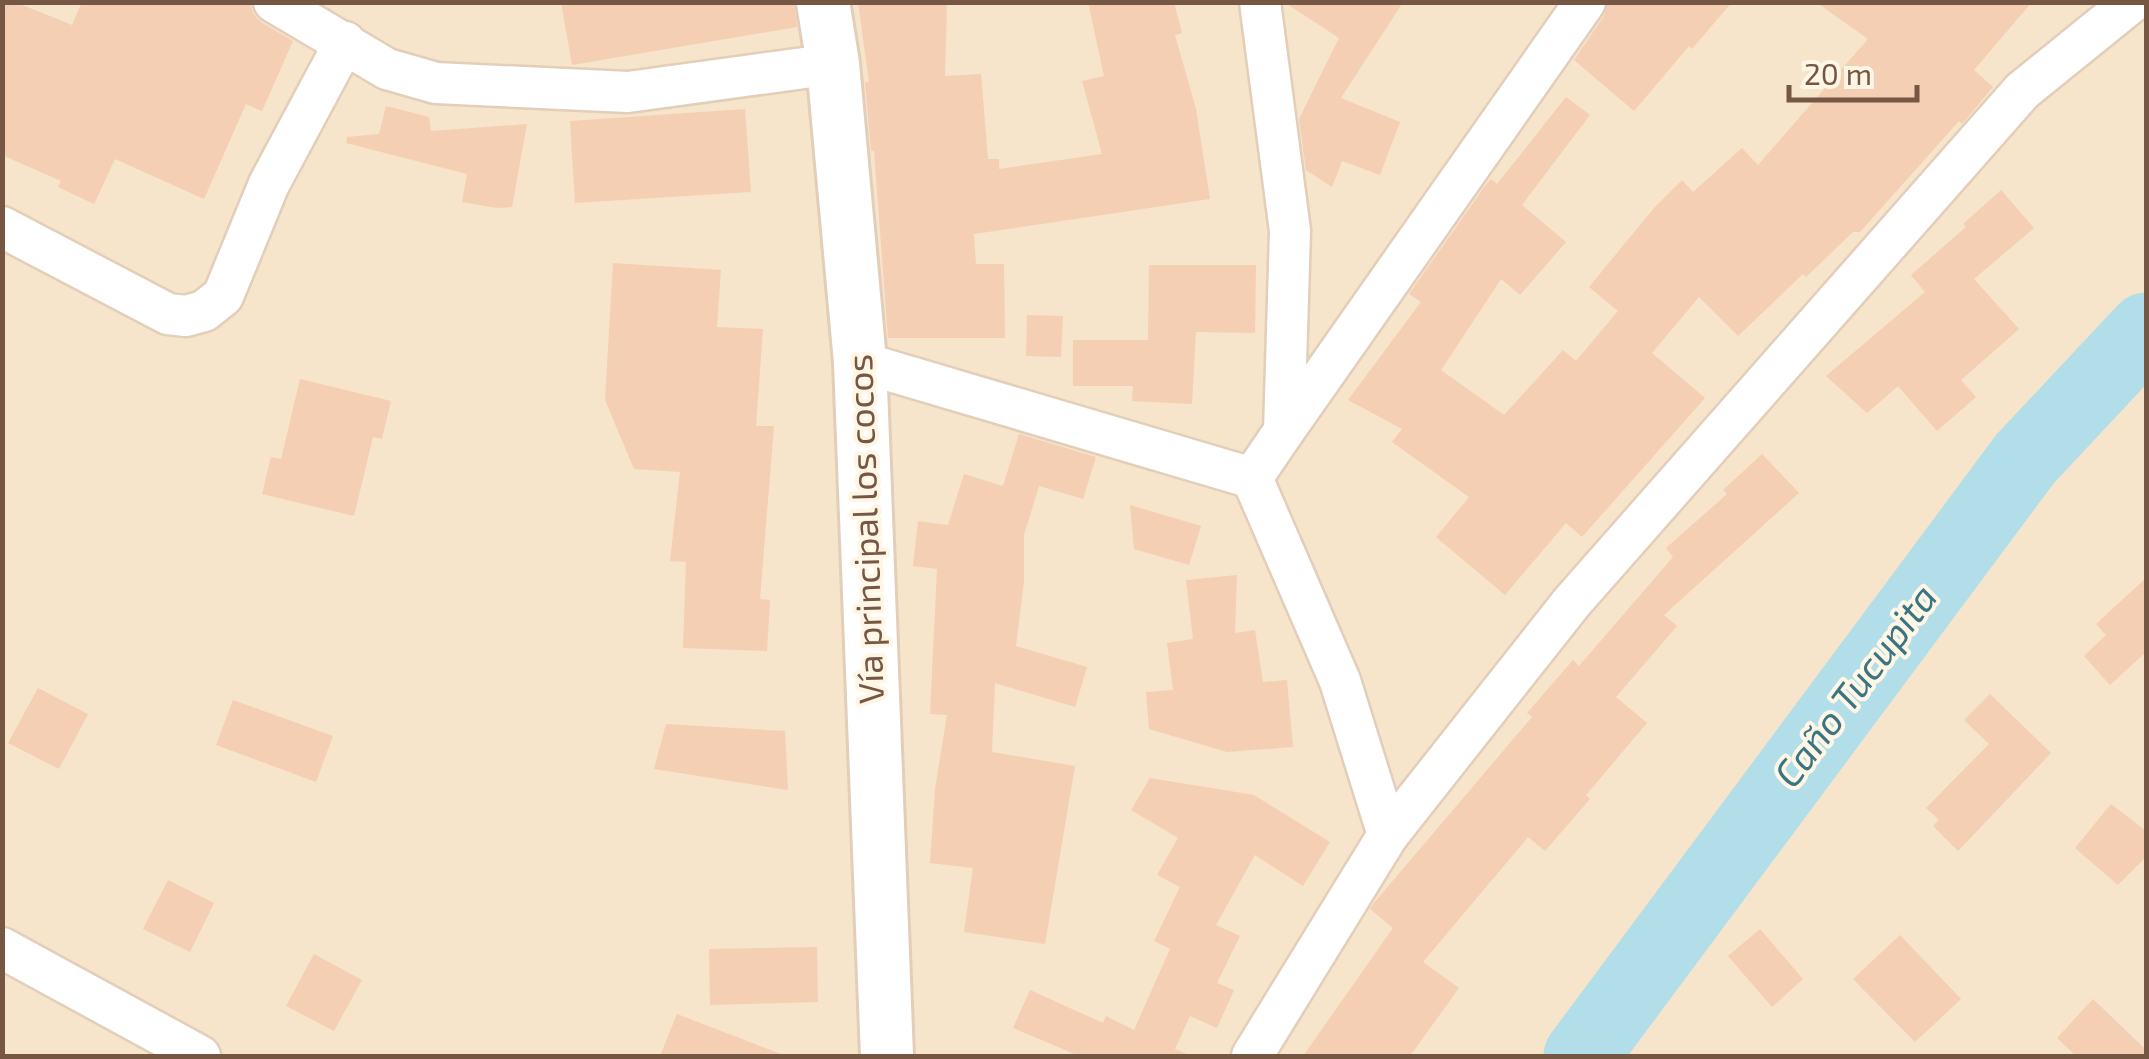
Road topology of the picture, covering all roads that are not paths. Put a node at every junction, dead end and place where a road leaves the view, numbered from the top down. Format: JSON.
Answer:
{"nodes":[{"id":1,"x":274,"y":2,"type":"edge"},
{"id":2,"x":822,"y":2,"type":"edge"},
{"id":3,"x":1260,"y":2,"type":"edge"},
{"id":4,"x":1585,"y":2,"type":"edge"},
{"id":5,"x":2132,"y":2,"type":"edge"},
{"id":6,"x":345,"y":42,"type":"junction"},
{"id":7,"x":833,"y":64,"type":"junction"},
{"id":8,"x":2,"y":227,"type":"edge"},
{"id":9,"x":860,"y":362,"type":"junction"},
{"id":10,"x":1284,"y":430,"type":"junction"},
{"id":11,"x":1252,"y":478,"type":"junction"},
{"id":12,"x":1388,"y":834,"type":"junction"},
{"id":13,"x":2,"y":948,"type":"edge"},
{"id":14,"x":200,"y":1056,"type":"edge"},
{"id":15,"x":887,"y":1056,"type":"edge"},
{"id":16,"x":1252,"y":1056,"type":"edge"}],
"edges":[{"from":1,"to":6,"type":"street"},
{"from":2,"to":7,"type":"street","name":"Vía principal los cocos"},
{"from":3,"to":10,"type":"street"},
{"from":4,"to":10,"type":"street"},
{"from":5,"to":12,"type":"street"},
{"from":6,"to":7,"type":"street"},
{"from":6,"to":8,"type":"street"},
{"from":7,"to":9,"type":"street","name":"Vía principal los cocos"},
{"from":9,"to":11,"type":"street"},
{"from":9,"to":15,"type":"street","name":"Vía principal los cocos"},
{"from":10,"to":11,"type":"street"},
{"from":11,"to":12,"type":"street"},
{"from":12,"to":16,"type":"street"},
{"from":13,"to":14,"type":"street"}]}
